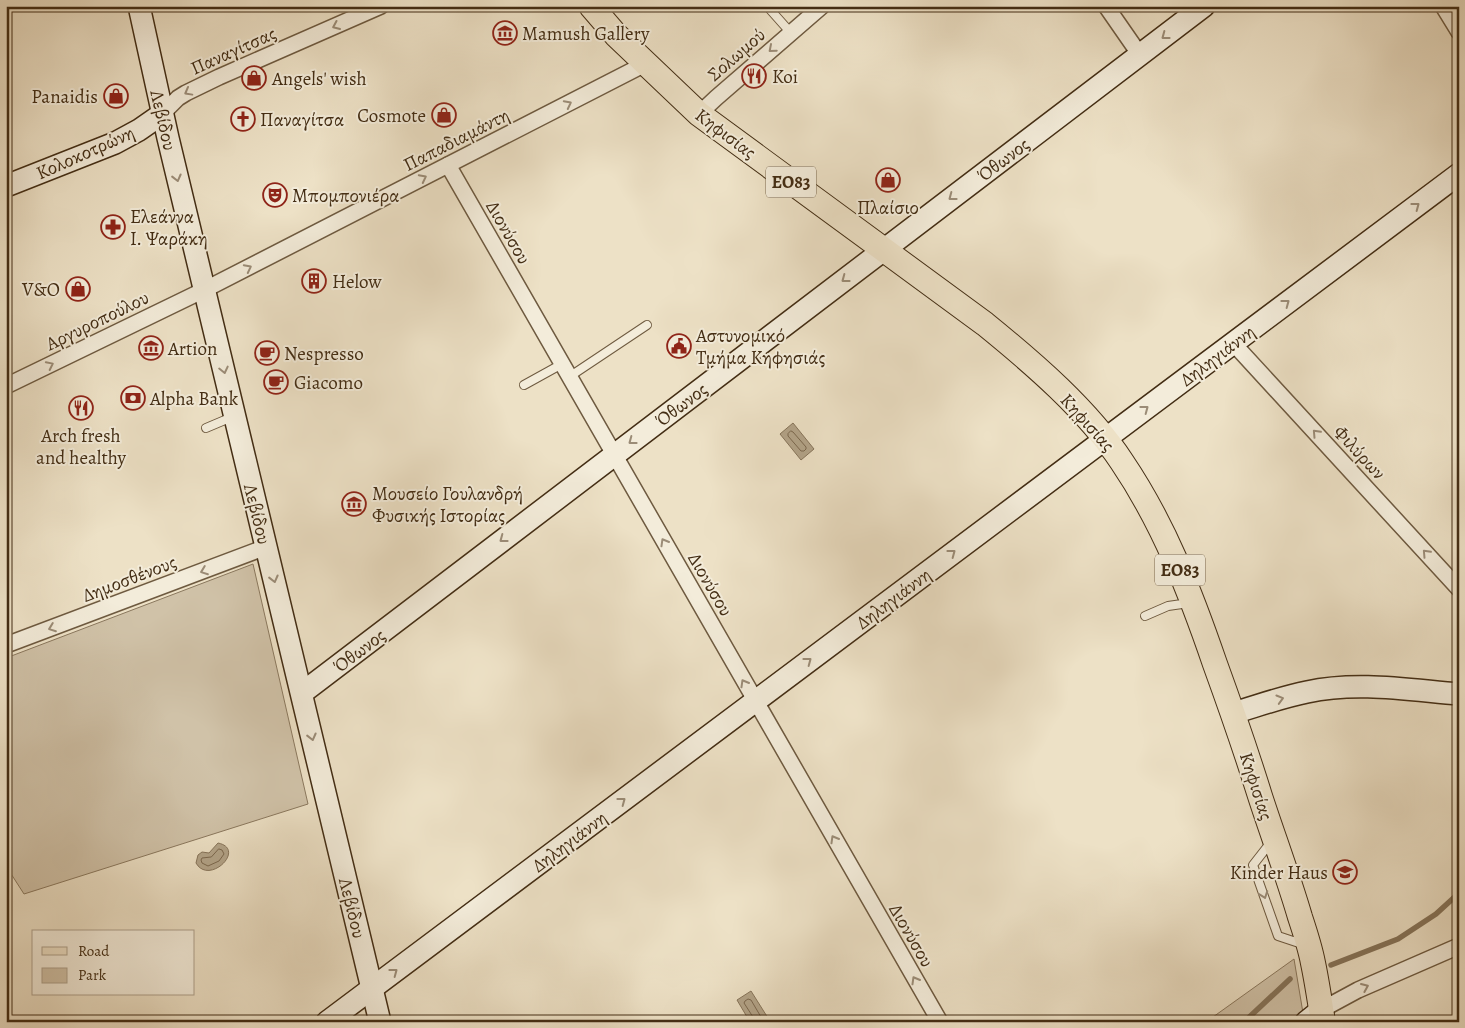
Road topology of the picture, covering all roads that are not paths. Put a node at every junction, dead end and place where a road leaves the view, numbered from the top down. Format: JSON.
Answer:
{"nodes":[{"id":1,"x":139,"y":6,"type":"edge"},
{"id":2,"x":381,"y":6,"type":"edge"},
{"id":3,"x":591,"y":6,"type":"edge"},
{"id":4,"x":767,"y":6,"type":"edge"},
{"id":5,"x":822,"y":6,"type":"edge"},
{"id":6,"x":1106,"y":6,"type":"edge"},
{"id":7,"x":1204,"y":6,"type":"edge"},
{"id":8,"x":1443,"y":6,"type":"edge"},
{"id":9,"x":1459,"y":32,"type":"edge"},
{"id":10,"x":791,"y":33,"type":"junction"},
{"id":11,"x":1140,"y":55,"type":"junction"},
{"id":12,"x":645,"y":64,"type":"junction"},
{"id":13,"x":162,"y":114,"type":"junction"},
{"id":14,"x":699,"y":114,"type":"junction"},
{"id":15,"x":448,"y":165,"type":"junction"},
{"id":16,"x":1459,"y":174,"type":"edge"},
{"id":17,"x":6,"y":186,"type":"edge"},
{"id":18,"x":884,"y":249,"type":"junction"},
{"id":19,"x":204,"y":290,"type":"junction"},
{"id":20,"x":647,"y":325,"type":"dead end"},
{"id":21,"x":1233,"y":343,"type":"junction"},
{"id":22,"x":566,"y":370,"type":"junction"},
{"id":23,"x":524,"y":385,"type":"dead end"},
{"id":24,"x":6,"y":386,"type":"edge"},
{"id":25,"x":235,"y":416,"type":"junction"},
{"id":26,"x":206,"y":428,"type":"dead end"},
{"id":27,"x":1106,"y":438,"type":"junction"},
{"id":28,"x":614,"y":455,"type":"junction"},
{"id":29,"x":266,"y":547,"type":"junction"},
{"id":30,"x":1459,"y":589,"type":"edge"},
{"id":31,"x":1194,"y":602,"type":"junction"},
{"id":32,"x":1145,"y":616,"type":"dead end"},
{"id":33,"x":6,"y":645,"type":"edge"},
{"id":34,"x":302,"y":694,"type":"junction"},
{"id":35,"x":1459,"y":694,"type":"edge"},
{"id":36,"x":755,"y":700,"type":"junction"},
{"id":37,"x":1233,"y":713,"type":"junction"},
{"id":38,"x":1459,"y":946,"type":"edge"},
{"id":39,"x":372,"y":988,"type":"junction"},
{"id":40,"x":1317,"y":1011,"type":"edge"},
{"id":41,"x":327,"y":1022,"type":"edge"},
{"id":42,"x":380,"y":1022,"type":"edge"},
{"id":43,"x":940,"y":1022,"type":"edge"}],
"edges":[{"from":1,"to":13,"type":"street","name":"Λεβίδου"},
{"from":2,"to":13,"type":"street","name":"Παναγίτσας","one_way":true},
{"from":3,"to":12,"type":"main road","name":"Κηφισίας","number":"ΕΟ83"},
{"from":4,"to":10,"type":"lane"},
{"from":5,"to":10,"type":"street","name":"Σολωμού"},
{"from":6,"to":11,"type":"street"},
{"from":7,"to":11,"type":"street","name":"Όθωνος","one_way":true},
{"from":8,"to":9,"type":"street"},
{"from":10,"to":14,"type":"street","name":"Σολωμού","one_way":true},
{"from":11,"to":18,"type":"street","name":"Όθωνος","one_way":true},
{"from":12,"to":14,"type":"main road","name":"Κηφισίας","number":"ΕΟ83"},
{"from":15,"to":12,"type":"street","name":"Παπαδιαμάντη","one_way":true},
{"from":13,"to":17,"type":"street","name":"Κολοκοτρώνη"},
{"from":13,"to":19,"type":"street","name":"Λεβίδου","one_way":true},
{"from":14,"to":18,"type":"main road","name":"Κηφισίας","number":"ΕΟ83"},
{"from":19,"to":15,"type":"street","name":"Παπαδιαμάντη","one_way":true},
{"from":15,"to":22,"type":"street","name":"Διονύσου"},
{"from":21,"to":16,"type":"street","name":"Δηληγιάννη","one_way":true},
{"from":18,"to":27,"type":"main road","name":"Κηφισίας","number":"ΕΟ83"},
{"from":18,"to":28,"type":"street","name":"Όθωνος","one_way":true},
{"from":24,"to":19,"type":"street","name":"Αργυροπούλου","one_way":true},
{"from":19,"to":25,"type":"street","name":"Λεβίδου","one_way":true},
{"from":20,"to":22,"type":"lane"},
{"from":27,"to":21,"type":"street","name":"Δηληγιάννη","one_way":true},
{"from":30,"to":21,"type":"street","name":"Φιλύρων","one_way":true},
{"from":22,"to":23,"type":"lane"},
{"from":22,"to":28,"type":"street","name":"Διονύσου"},
{"from":25,"to":26,"type":"lane"},
{"from":25,"to":29,"type":"street","name":"Λεβίδου"},
{"from":27,"to":31,"type":"main road","name":"Κηφισίας","number":"ΕΟ83"},
{"from":36,"to":27,"type":"street","name":"Δηληγιάννη","one_way":true},
{"from":28,"to":34,"type":"street","name":"Όθωνος","one_way":true},
{"from":36,"to":28,"type":"street","name":"Διονύσου","one_way":true},
{"from":29,"to":33,"type":"street","name":"Δημοσθένους","one_way":true},
{"from":29,"to":34,"type":"street","name":"Λεβίδου","one_way":true},
{"from":31,"to":32,"type":"lane"},
{"from":31,"to":37,"type":"main road","name":"Κηφισίας","number":"ΕΟ83"},
{"from":34,"to":39,"type":"street","name":"Λεβίδου","one_way":true},
{"from":37,"to":35,"type":"street","one_way":true},
{"from":39,"to":36,"type":"street","name":"Δηληγιάννη","one_way":true},
{"from":43,"to":36,"type":"street","name":"Διονύσου","one_way":true},
{"from":37,"to":40,"type":"main road","name":"Κηφισίας","number":"ΕΟ83"},
{"from":40,"to":38,"type":"street","one_way":true},
{"from":39,"to":41,"type":"street","name":"Δηληγιάννη"},
{"from":39,"to":42,"type":"street","name":"Λεβίδου"}]}
